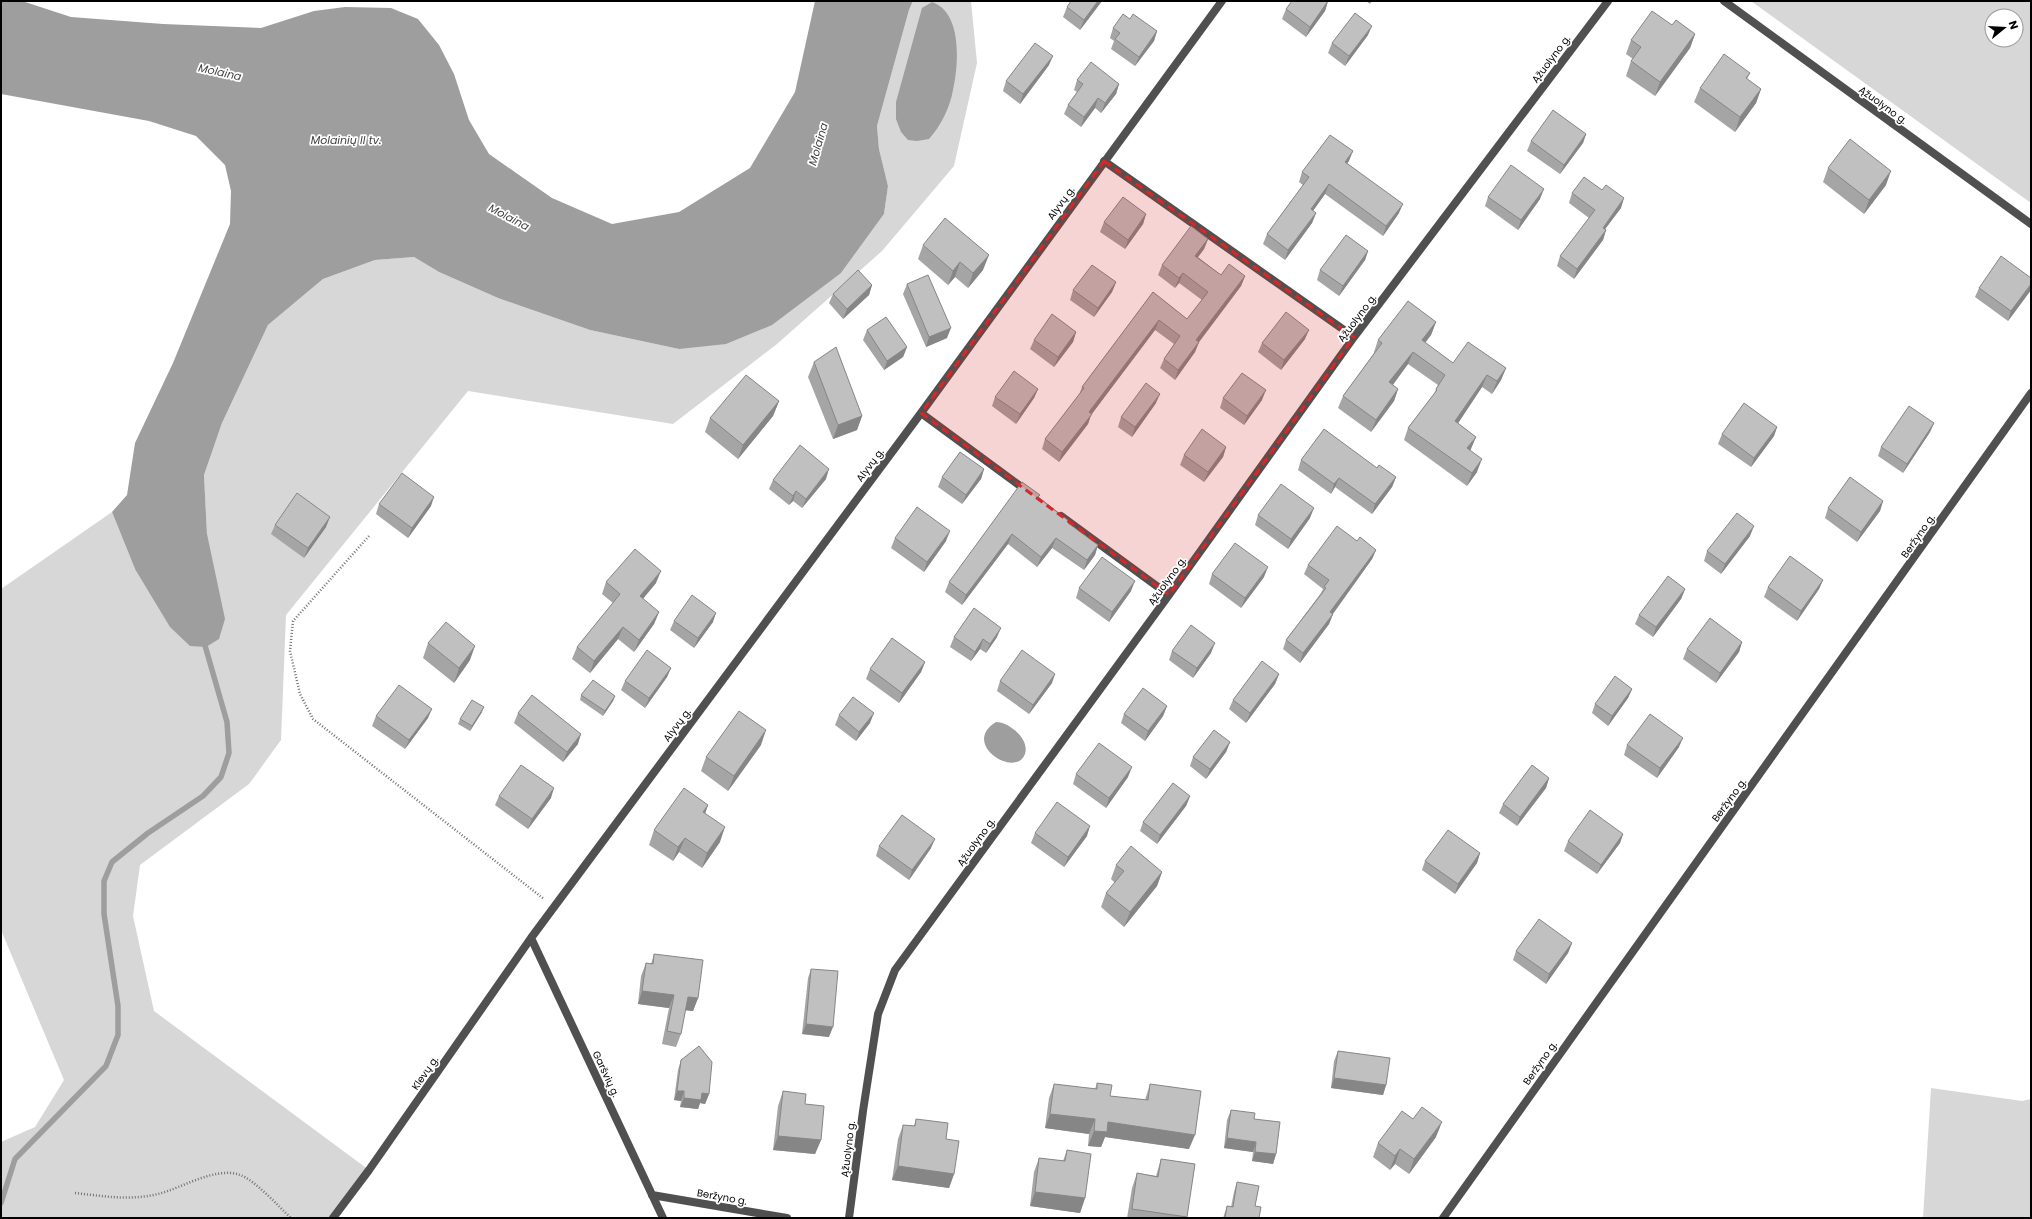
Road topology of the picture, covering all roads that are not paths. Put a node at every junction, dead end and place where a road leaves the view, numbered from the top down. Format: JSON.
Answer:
{"nodes":[{"id":1,"x":1222,"y":1,"type":"edge"},
{"id":2,"x":1608,"y":1,"type":"edge"},
{"id":3,"x":1724,"y":1,"type":"edge"},
{"id":4,"x":1104,"y":161,"type":"junction"},
{"id":5,"x":2031,"y":224,"type":"edge"},
{"id":6,"x":1354,"y":337,"type":"junction"},
{"id":7,"x":2031,"y":393,"type":"edge"},
{"id":8,"x":921,"y":413,"type":"junction"},
{"id":9,"x":1036,"y":497,"type":"edge"},
{"id":10,"x":1055,"y":511,"type":"edge"},
{"id":11,"x":1169,"y":595,"type":"junction"},
{"id":12,"x":531,"y":938,"type":"junction"},
{"id":13,"x":652,"y":1195,"type":"junction"},
{"id":14,"x":333,"y":1218,"type":"edge"},
{"id":15,"x":663,"y":1218,"type":"edge"},
{"id":16,"x":787,"y":1218,"type":"edge"},
{"id":17,"x":849,"y":1218,"type":"edge"},
{"id":18,"x":1443,"y":1218,"type":"edge"}],
"edges":[{"from":1,"to":4,"type":"street","name":"Alyvų g."},
{"from":2,"to":6,"type":"street","name":"Ąžuolyno g."},
{"from":3,"to":5,"type":"street","name":"Ąžuolyno g."},
{"from":4,"to":6,"type":"street"},
{"from":4,"to":8,"type":"street","name":"Alyvų g."},
{"from":6,"to":11,"type":"street","name":"Ąžuolyno g."},
{"from":7,"to":18,"type":"street","name":"Beržyno g."},
{"from":8,"to":9,"type":"street"},
{"from":8,"to":12,"type":"street","name":"Alyvų g."},
{"from":10,"to":11,"type":"street"},
{"from":11,"to":17,"type":"street","name":"Ąžuolyno g."},
{"from":12,"to":13,"type":"street","name":"Garšvių g."},
{"from":12,"to":14,"type":"street","name":"Klevų g."},
{"from":13,"to":15,"type":"street","name":"Garšvių g."},
{"from":13,"to":16,"type":"street","name":"Beržyno g."}]}
